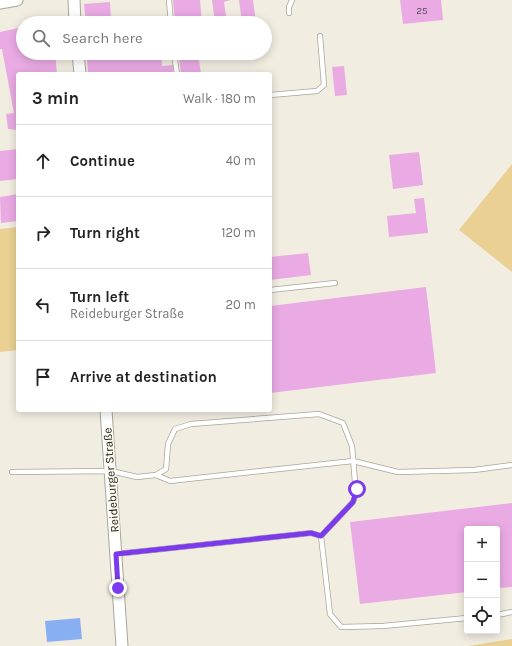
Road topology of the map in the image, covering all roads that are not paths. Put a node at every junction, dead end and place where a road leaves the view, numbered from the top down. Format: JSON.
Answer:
{"nodes":[{"id":1,"x":17,"y":0,"type":"edge"},
{"id":2,"x":74,"y":0,"type":"edge"},
{"id":3,"x":168,"y":0,"type":"edge"},
{"id":4,"x":292,"y":0,"type":"edge"},
{"id":5,"x":0,"y":3,"type":"edge"},
{"id":6,"x":289,"y":13,"type":"dead end"},
{"id":7,"x":75,"y":16,"type":"edge"},
{"id":8,"x":170,"y":16,"type":"edge"},
{"id":9,"x":320,"y":36,"type":"dead end"},
{"id":10,"x":79,"y":60,"type":"edge"},
{"id":11,"x":175,"y":60,"type":"edge"},
{"id":12,"x":80,"y":72,"type":"edge"},
{"id":13,"x":177,"y":72,"type":"edge"},
{"id":14,"x":272,"y":95,"type":"edge"},
{"id":15,"x":335,"y":283,"type":"dead end"},
{"id":16,"x":272,"y":290,"type":"edge"},
{"id":17,"x":106,"y":412,"type":"edge"},
{"id":18,"x":353,"y":461,"type":"junction"},
{"id":19,"x":512,"y":465,"type":"edge"},
{"id":20,"x":111,"y":471,"type":"junction"},
{"id":21,"x":12,"y":472,"type":"dead end"},
{"id":22,"x":156,"y":475,"type":"junction"},
{"id":23,"x":321,"y":536,"type":"junction"},
{"id":24,"x":116,"y":554,"type":"junction"},
{"id":25,"x":512,"y":612,"type":"edge"},
{"id":26,"x":500,"y":614,"type":"edge"},
{"id":27,"x":464,"y":618,"type":"edge"},
{"id":28,"x":122,"y":646,"type":"edge"}],
"edges":[{"from":1,"to":5,"type":"street"},
{"from":2,"to":7,"type":"street"},
{"from":3,"to":8,"type":"lane"},
{"from":4,"to":6,"type":"lane"},
{"from":9,"to":14,"type":"lane"},
{"from":10,"to":12,"type":"street"},
{"from":11,"to":13,"type":"lane"},
{"from":15,"to":16,"type":"lane"},
{"from":17,"to":20,"type":"street","name":"Reideburger Straße"},
{"from":18,"to":19,"type":"lane"},
{"from":18,"to":22,"type":"lane"},
{"from":18,"to":22,"type":"lane"},
{"from":18,"to":23,"type":"lane"},
{"from":20,"to":21,"type":"lane"},
{"from":20,"to":22,"type":"lane"},
{"from":20,"to":24,"type":"street","name":"Reideburger Straße"},
{"from":23,"to":24,"type":"lane"},
{"from":23,"to":27,"type":"lane"},
{"from":24,"to":28,"type":"street","name":"Reideburger Straße"},
{"from":25,"to":26,"type":"lane"}]}
